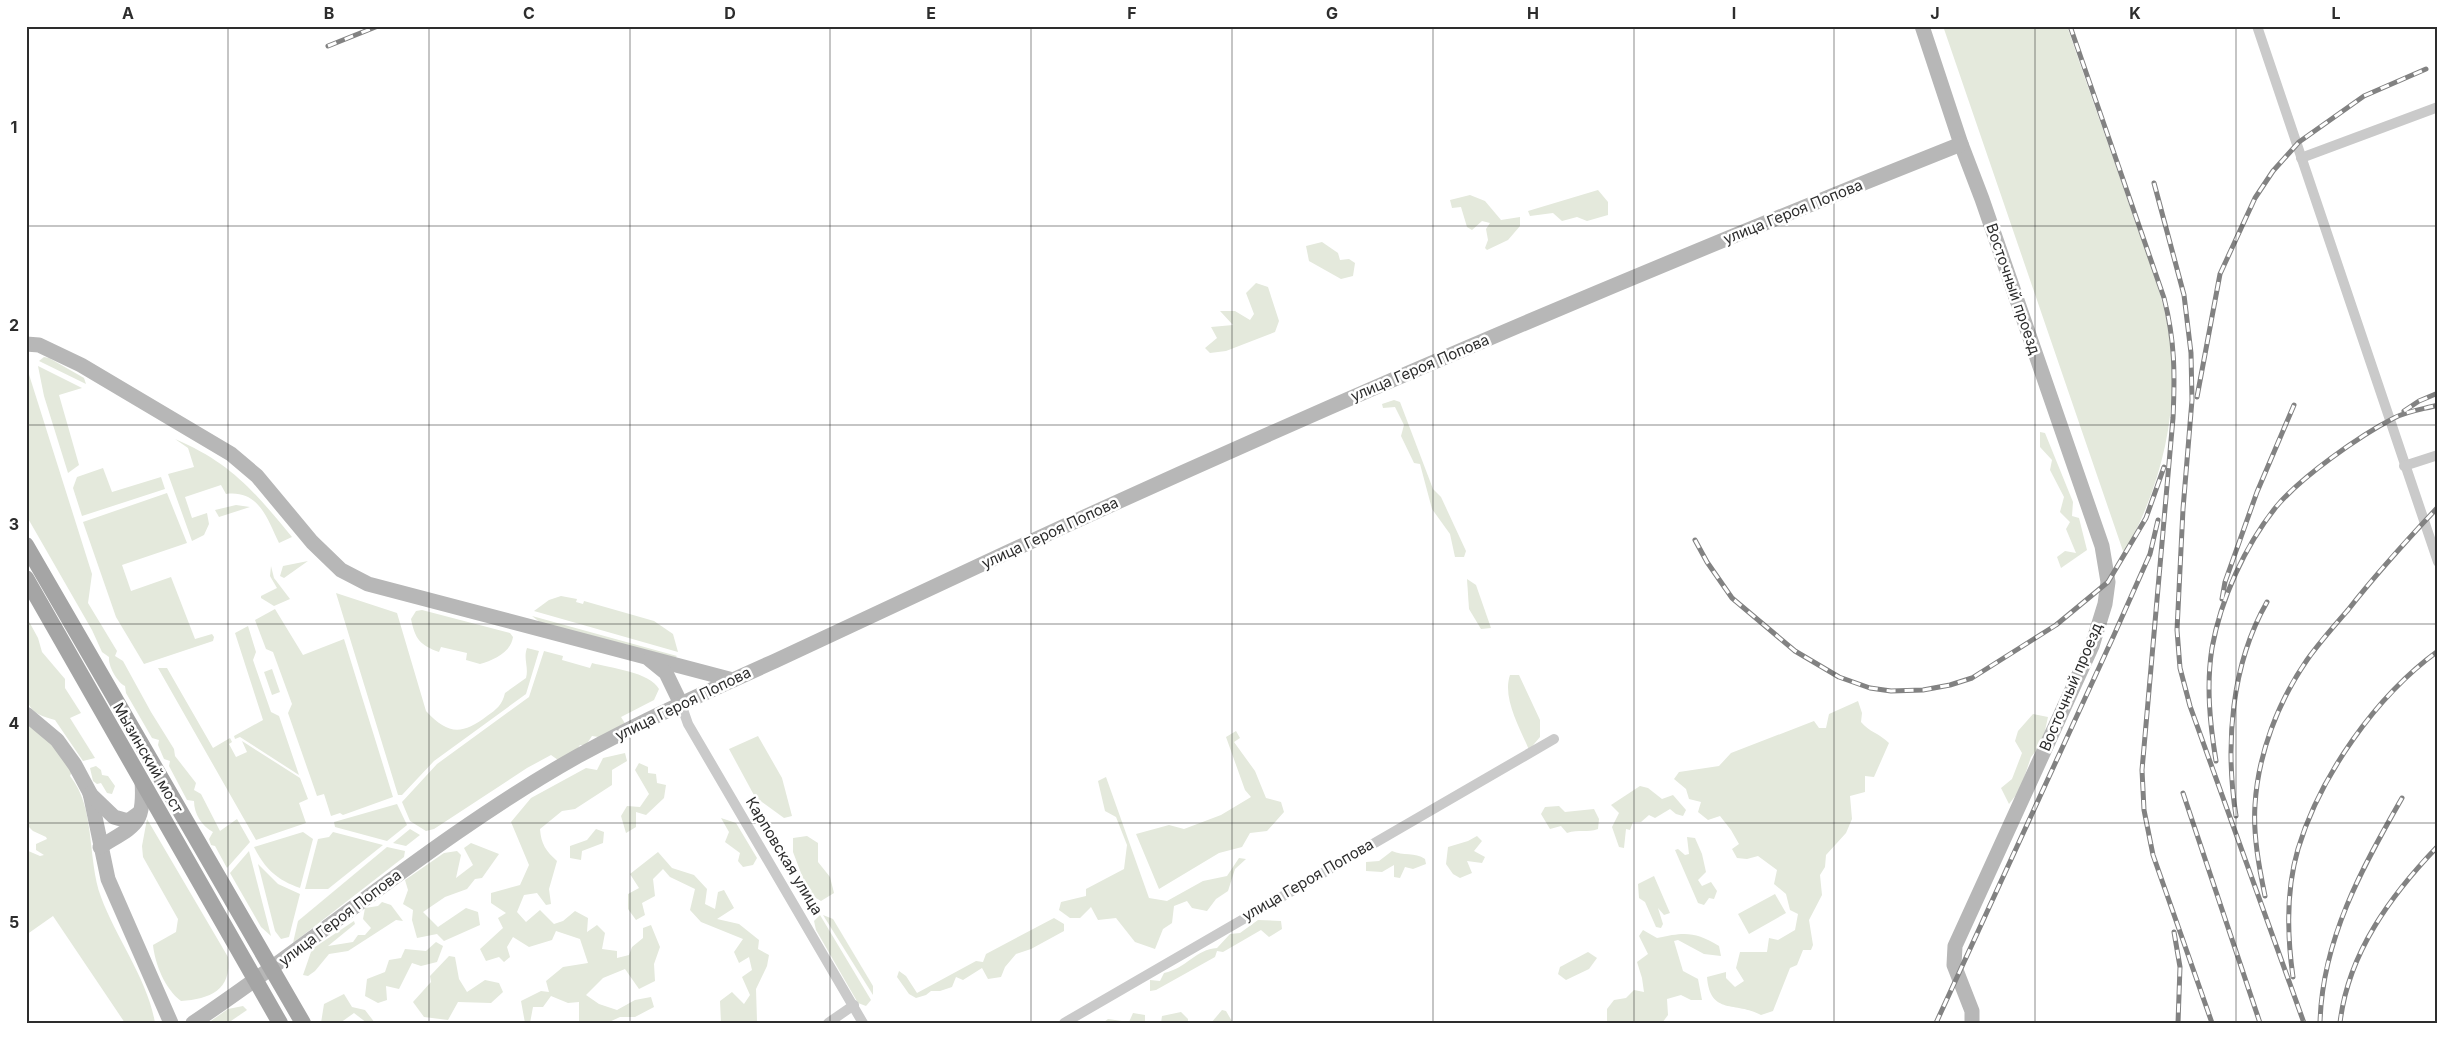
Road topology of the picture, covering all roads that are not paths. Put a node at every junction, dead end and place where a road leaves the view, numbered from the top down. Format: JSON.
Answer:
{"nodes":[{"id":1,"x":1922,"y":26,"type":"edge"},
{"id":2,"x":2257,"y":26,"type":"edge"},
{"id":3,"x":2438,"y":107,"type":"edge"},
{"id":4,"x":1960,"y":144,"type":"junction"},
{"id":5,"x":2300,"y":158,"type":"junction"},
{"id":6,"x":26,"y":344,"type":"edge"},
{"id":7,"x":2438,"y":455,"type":"edge"},
{"id":8,"x":2404,"y":466,"type":"junction"},
{"id":9,"x":26,"y":545,"type":"edge"},
{"id":10,"x":2438,"y":562,"type":"edge"},
{"id":11,"x":26,"y":578,"type":"edge"},
{"id":12,"x":649,"y":659,"type":"junction"},
{"id":13,"x":733,"y":680,"type":"junction"},
{"id":14,"x":681,"y":704,"type":"junction"},
{"id":15,"x":26,"y":714,"type":"edge"},
{"id":16,"x":1554,"y":739,"type":"dead end"},
{"id":17,"x":142,"y":781,"type":"junction"},
{"id":18,"x":90,"y":794,"type":"junction"},
{"id":19,"x":140,"y":812,"type":"junction"},
{"id":20,"x":100,"y":847,"type":"junction"},
{"id":21,"x":272,"y":969,"type":"junction"},
{"id":22,"x":256,"y":980,"type":"junction"},
{"id":23,"x":854,"y":1005,"type":"junction"},
{"id":24,"x":171,"y":1023,"type":"edge"},
{"id":25,"x":194,"y":1023,"type":"edge"},
{"id":26,"x":280,"y":1023,"type":"edge"},
{"id":27,"x":303,"y":1023,"type":"edge"},
{"id":28,"x":828,"y":1023,"type":"edge"},
{"id":29,"x":863,"y":1023,"type":"edge"},
{"id":30,"x":1064,"y":1023,"type":"edge"},
{"id":31,"x":1972,"y":1023,"type":"edge"}],
"edges":[{"from":1,"to":4,"type":"street","name":"Восточный проезд"},
{"from":2,"to":5,"type":"street"},
{"from":3,"to":5,"type":"street"},
{"from":4,"to":13,"type":"street","name":"улица Героя Попова"},
{"from":4,"to":31,"type":"street","name":"Восточный проезд"},
{"from":5,"to":8,"type":"street"},
{"from":6,"to":12,"type":"street"},
{"from":7,"to":8,"type":"street"},
{"from":8,"to":10,"type":"street"},
{"from":9,"to":21,"type":"main road","name":"Мызинский мост"},
{"from":11,"to":17,"type":"main road","name":"Мызинский мост"},
{"from":12,"to":13,"type":"street"},
{"from":12,"to":14,"type":"street"},
{"from":13,"to":14,"type":"street","name":"улица Героя Попова"},
{"from":14,"to":21,"type":"street","name":"улица Героя Попова"},
{"from":14,"to":23,"type":"street","name":"Карповская улица"},
{"from":15,"to":18,"type":"street"},
{"from":16,"to":30,"type":"street","name":"улица Героя Попова"},
{"from":17,"to":19,"type":"street"},
{"from":17,"to":22,"type":"main road","name":"Мызинский мост"},
{"from":18,"to":19,"type":"street"},
{"from":18,"to":20,"type":"street"},
{"from":19,"to":20,"type":"street"},
{"from":20,"to":24,"type":"street"},
{"from":21,"to":22,"type":"street","name":"улица Героя Попова"},
{"from":21,"to":27,"type":"main road","name":"Мызинский мост"},
{"from":22,"to":25,"type":"street","name":"улица Героя Попова"},
{"from":22,"to":26,"type":"main road","name":"Мызинский мост"},
{"from":23,"to":28,"type":"street"},
{"from":23,"to":29,"type":"street","name":"Карповская улица"}]}
